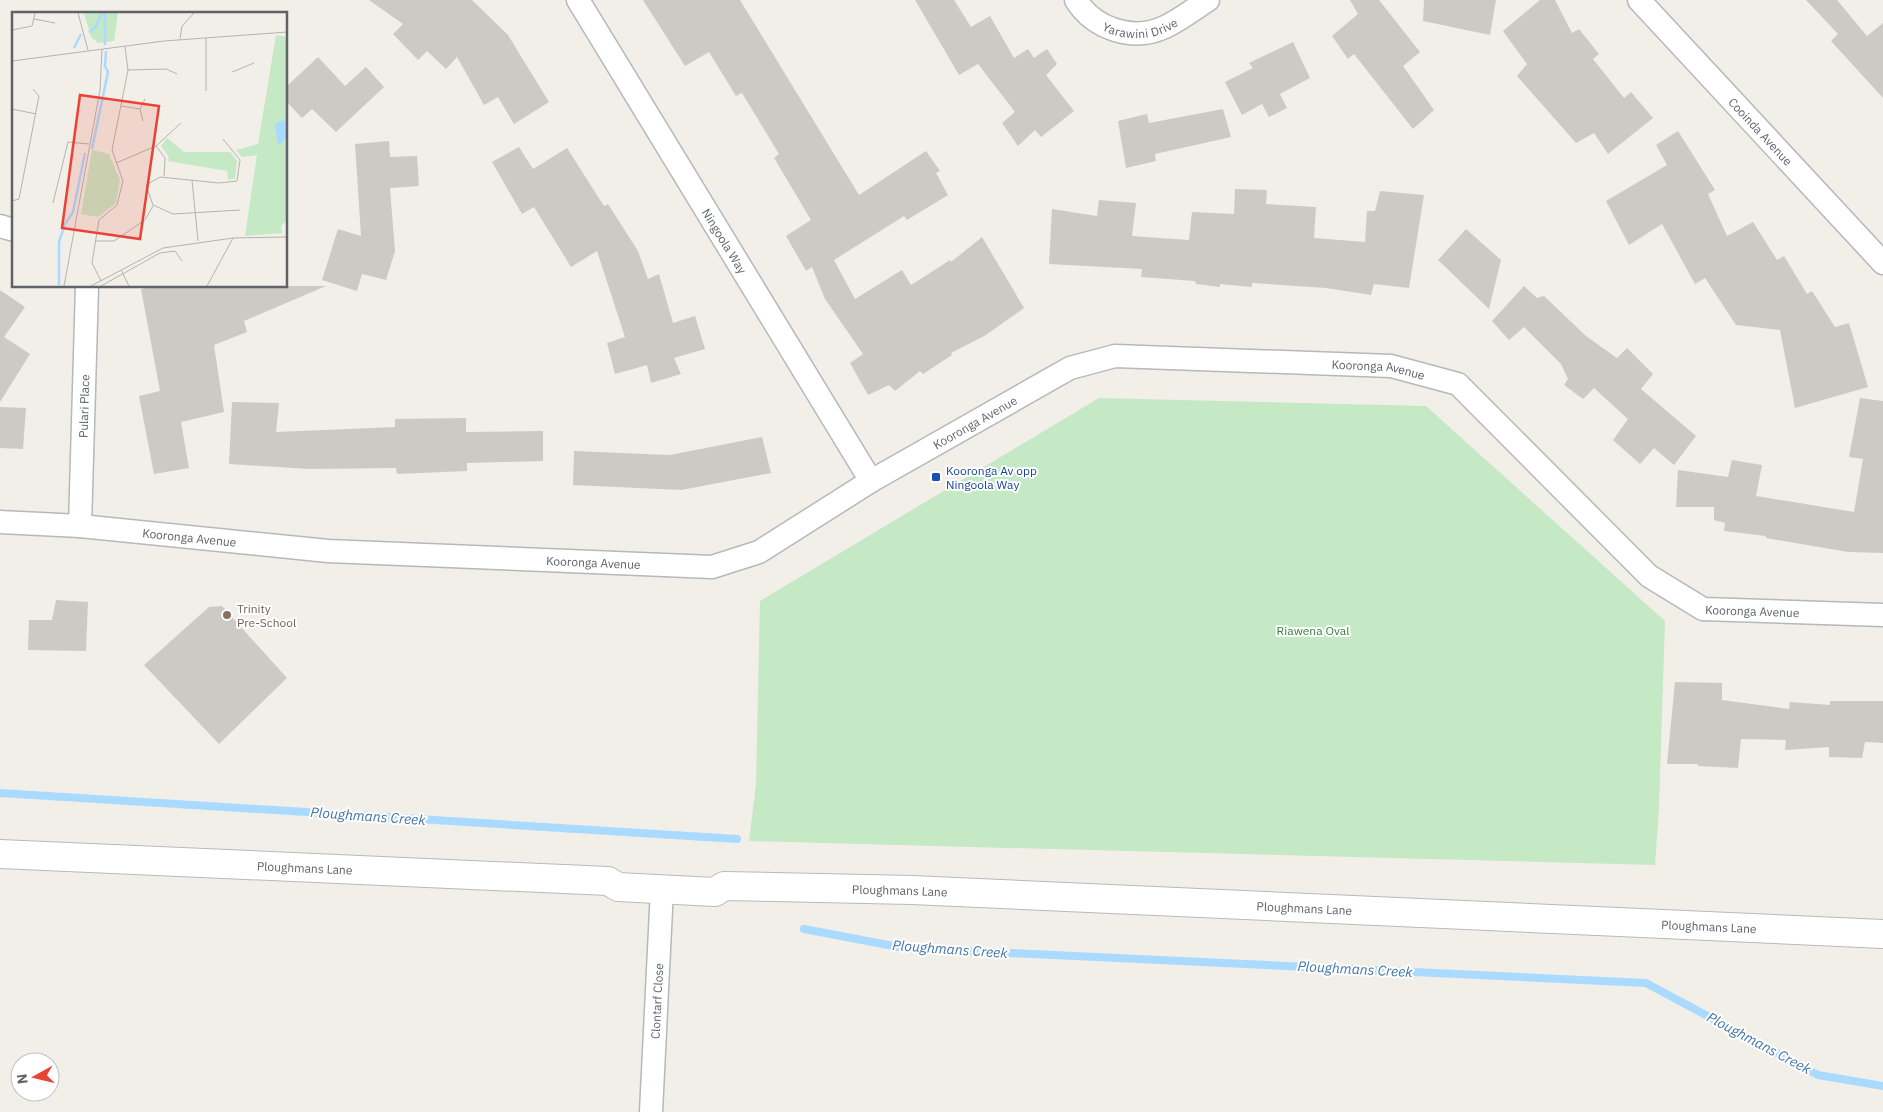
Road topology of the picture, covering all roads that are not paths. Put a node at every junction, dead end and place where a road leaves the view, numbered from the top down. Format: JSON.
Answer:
{"nodes":[{"id":1,"x":578,"y":0,"type":"edge"},
{"id":2,"x":1076,"y":0,"type":"edge"},
{"id":3,"x":1208,"y":0,"type":"edge"},
{"id":4,"x":1638,"y":0,"type":"edge"},
{"id":5,"x":1883,"y":263,"type":"edge"},
{"id":6,"x":87,"y":288,"type":"edge"},
{"id":7,"x":872,"y":482,"type":"junction"},
{"id":8,"x":0,"y":522,"type":"edge"},
{"id":9,"x":80,"y":526,"type":"junction"},
{"id":10,"x":1883,"y":615,"type":"edge"},
{"id":11,"x":0,"y":854,"type":"edge"},
{"id":12,"x":608,"y":881,"type":"junction"},
{"id":13,"x":724,"y":886,"type":"junction"},
{"id":14,"x":662,"y":889,"type":"junction"},
{"id":15,"x":1883,"y":934,"type":"edge"},
{"id":16,"x":651,"y":1112,"type":"edge"}],
"edges":[{"from":1,"to":7,"type":"street","name":"Ningoola Way"},
{"from":2,"to":3,"type":"street","name":"Yarawini Drive"},
{"from":4,"to":5,"type":"street","name":"Cooinda Avenue"},
{"from":6,"to":9,"type":"street","name":"Pulari Place"},
{"from":7,"to":9,"type":"street","name":"Kooronga Avenue"},
{"from":7,"to":10,"type":"street","name":"Kooronga Avenue"},
{"from":8,"to":9,"type":"street","name":"Kooronga Avenue"},
{"from":11,"to":12,"type":"street","name":"Ploughmans Lane"},
{"from":12,"to":13,"type":"street","name":"Ploughmans Lane"},
{"from":12,"to":14,"type":"street","name":"Ploughmans Lane"},
{"from":13,"to":14,"type":"street","name":"Ploughmans Lane"},
{"from":13,"to":15,"type":"street","name":"Ploughmans Lane"},
{"from":14,"to":16,"type":"street","name":"Clontarf Close"}]}
